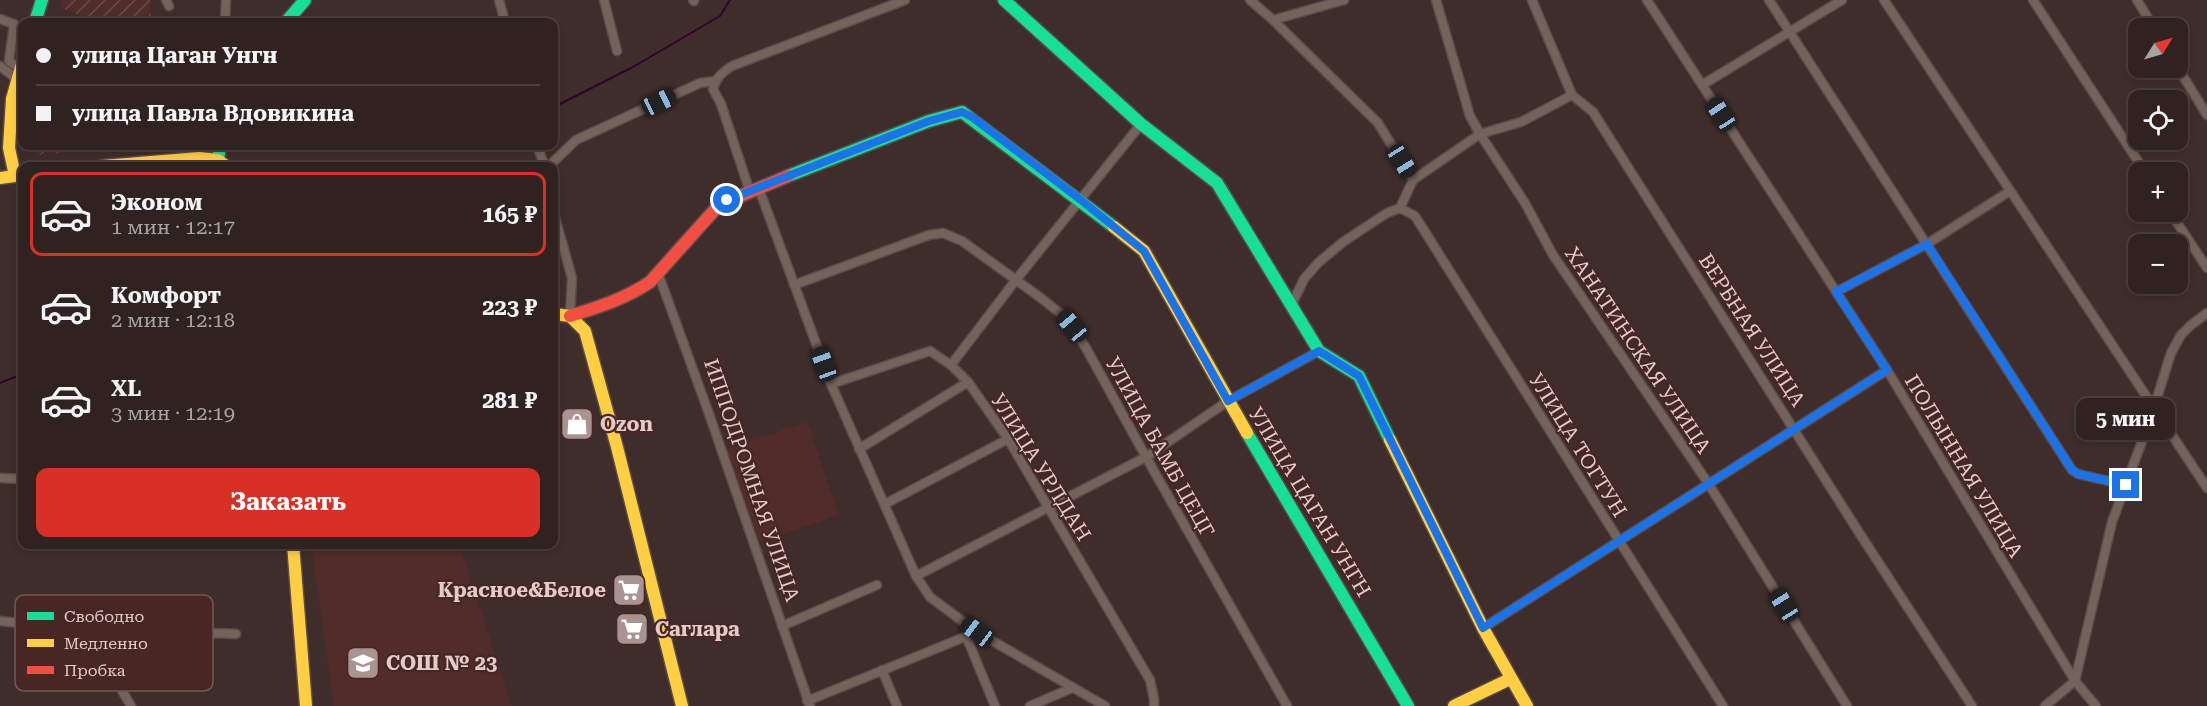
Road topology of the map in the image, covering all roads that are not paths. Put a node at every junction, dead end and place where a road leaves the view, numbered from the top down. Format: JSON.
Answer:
{"nodes":[{"id":1,"x":42,"y":0,"type":"edge"},
{"id":2,"x":226,"y":0,"type":"edge"},
{"id":3,"x":305,"y":0,"type":"edge"},
{"id":4,"x":500,"y":0,"type":"edge"},
{"id":5,"x":604,"y":0,"type":"edge"},
{"id":6,"x":905,"y":0,"type":"edge"},
{"id":7,"x":1004,"y":0,"type":"edge"},
{"id":8,"x":1250,"y":0,"type":"edge"},
{"id":9,"x":1344,"y":0,"type":"edge"},
{"id":10,"x":1436,"y":0,"type":"edge"},
{"id":11,"x":1532,"y":0,"type":"edge"},
{"id":12,"x":1647,"y":0,"type":"edge"},
{"id":13,"x":1769,"y":0,"type":"edge"},
{"id":14,"x":1842,"y":0,"type":"edge"},
{"id":15,"x":1884,"y":0,"type":"edge"},
{"id":16,"x":2033,"y":0,"type":"edge"},
{"id":17,"x":2137,"y":0,"type":"edge"},
{"id":18,"x":36,"y":18,"type":"edge"},
{"id":19,"x":225,"y":18,"type":"edge"},
{"id":20,"x":289,"y":18,"type":"edge"},
{"id":21,"x":504,"y":18,"type":"edge"},
{"id":22,"x":2148,"y":18,"type":"edge"},
{"id":23,"x":0,"y":20,"type":"edge"},
{"id":24,"x":1273,"y":20,"type":"junction"},
{"id":25,"x":1790,"y":32,"type":"junction"},
{"id":26,"x":618,"y":51,"type":"dead end"},
{"id":27,"x":0,"y":66,"type":"edge"},
{"id":28,"x":18,"y":70,"type":"edge"},
{"id":29,"x":18,"y":71,"type":"edge"},
{"id":30,"x":2184,"y":78,"type":"edge"},
{"id":31,"x":18,"y":79,"type":"edge"},
{"id":32,"x":716,"y":81,"type":"junction"},
{"id":33,"x":1702,"y":85,"type":"junction"},
{"id":34,"x":1572,"y":95,"type":"junction"},
{"id":35,"x":2207,"y":115,"type":"edge"},
{"id":36,"x":1141,"y":124,"type":"junction"},
{"id":37,"x":1480,"y":134,"type":"junction"},
{"id":38,"x":148,"y":162,"type":"edge"},
{"id":39,"x":212,"y":162,"type":"edge"},
{"id":40,"x":551,"y":162,"type":"edge"},
{"id":41,"x":2138,"y":162,"type":"edge"},
{"id":42,"x":18,"y":172,"type":"edge"},
{"id":43,"x":18,"y":175,"type":"edge"},
{"id":44,"x":0,"y":178,"type":"edge"},
{"id":45,"x":1413,"y":180,"type":"junction"},
{"id":46,"x":755,"y":190,"type":"junction"},
{"id":47,"x":2010,"y":191,"type":"junction"},
{"id":48,"x":1081,"y":200,"type":"junction"},
{"id":49,"x":1400,"y":208,"type":"junction"},
{"id":50,"x":2177,"y":222,"type":"edge"},
{"id":51,"x":558,"y":228,"type":"edge"},
{"id":52,"x":1927,"y":244,"type":"junction"},
{"id":53,"x":2207,"y":268,"type":"edge"},
{"id":54,"x":658,"y":273,"type":"junction"},
{"id":55,"x":1015,"y":281,"type":"junction"},
{"id":56,"x":794,"y":285,"type":"junction"},
{"id":57,"x":1836,"y":292,"type":"junction"},
{"id":58,"x":1292,"y":304,"type":"junction"},
{"id":59,"x":558,"y":314,"type":"edge"},
{"id":60,"x":2207,"y":314,"type":"edge"},
{"id":61,"x":570,"y":316,"type":"junction"},
{"id":62,"x":1319,"y":351,"type":"junction"},
{"id":63,"x":951,"y":365,"type":"junction"},
{"id":64,"x":1887,"y":370,"type":"junction"},
{"id":65,"x":968,"y":382,"type":"junction"},
{"id":66,"x":831,"y":384,"type":"junction"},
{"id":67,"x":1228,"y":401,"type":"junction"},
{"id":68,"x":2154,"y":408,"type":"junction"},
{"id":69,"x":1795,"y":429,"type":"junction"},
{"id":70,"x":1008,"y":438,"type":"junction"},
{"id":71,"x":859,"y":449,"type":"junction"},
{"id":72,"x":1146,"y":458,"type":"junction"},
{"id":73,"x":0,"y":478,"type":"edge"},
{"id":74,"x":18,"y":479,"type":"edge"},
{"id":75,"x":1708,"y":483,"type":"junction"},
{"id":76,"x":2126,"y":485,"type":"junction"},
{"id":77,"x":2207,"y":488,"type":"edge"},
{"id":78,"x":885,"y":504,"type":"junction"},
{"id":79,"x":1049,"y":508,"type":"junction"},
{"id":80,"x":1619,"y":542,"type":"junction"},
{"id":81,"x":293,"y":549,"type":"edge"},
{"id":82,"x":916,"y":576,"type":"junction"},
{"id":83,"x":877,"y":585,"type":"dead end"},
{"id":84,"x":0,"y":621,"type":"edge"},
{"id":85,"x":15,"y":623,"type":"edge"},
{"id":86,"x":782,"y":626,"type":"junction"},
{"id":87,"x":1483,"y":628,"type":"junction"},
{"id":88,"x":977,"y":632,"type":"junction"},
{"id":89,"x":213,"y":633,"type":"edge"},
{"id":90,"x":236,"y":634,"type":"dead end"},
{"id":91,"x":966,"y":636,"type":"junction"},
{"id":92,"x":882,"y":670,"type":"junction"},
{"id":93,"x":1510,"y":679,"type":"junction"},
{"id":94,"x":2075,"y":681,"type":"junction"},
{"id":95,"x":1072,"y":688,"type":"junction"},
{"id":96,"x":122,"y":691,"type":"edge"},
{"id":97,"x":809,"y":703,"type":"edge"},
{"id":98,"x":131,"y":706,"type":"edge"},
{"id":99,"x":306,"y":706,"type":"edge"},
{"id":100,"x":682,"y":706,"type":"edge"},
{"id":101,"x":897,"y":706,"type":"edge"},
{"id":102,"x":995,"y":706,"type":"edge"},
{"id":103,"x":1030,"y":706,"type":"edge"},
{"id":104,"x":1105,"y":706,"type":"edge"},
{"id":105,"x":1154,"y":706,"type":"edge"},
{"id":106,"x":1287,"y":706,"type":"edge"},
{"id":107,"x":1408,"y":706,"type":"edge"},
{"id":108,"x":1454,"y":706,"type":"edge"},
{"id":109,"x":1527,"y":706,"type":"edge"},
{"id":110,"x":1724,"y":706,"type":"edge"},
{"id":111,"x":1847,"y":706,"type":"edge"},
{"id":112,"x":1972,"y":706,"type":"edge"},
{"id":113,"x":2045,"y":706,"type":"edge"},
{"id":114,"x":2096,"y":706,"type":"edge"}],
"edges":[{"from":1,"to":18,"type":"street"},
{"from":2,"to":19,"type":"street"},
{"from":3,"to":20,"type":"street"},
{"from":4,"to":21,"type":"street"},
{"from":5,"to":26,"type":"street"},
{"from":6,"to":32,"type":"street"},
{"from":7,"to":36,"type":"street"},
{"from":8,"to":24,"type":"street"},
{"from":9,"to":24,"type":"street"},
{"from":10,"to":37,"type":"street","name":"ХАНАТИНСКАЯ УЛИЦА"},
{"from":11,"to":34,"type":"street","name":"ВЕРБНАЯ УЛИЦА"},
{"from":12,"to":33,"type":"street","name":"ПОЛЫННАЯ УЛИЦА"},
{"from":13,"to":25,"type":"street"},
{"from":14,"to":25,"type":"street"},
{"from":15,"to":47,"type":"street"},
{"from":16,"to":41,"type":"street"},
{"from":17,"to":22,"type":"street"},
{"from":23,"to":28,"type":"street"},
{"from":24,"to":45,"type":"street"},
{"from":25,"to":33,"type":"street"},
{"from":25,"to":52,"type":"street"},
{"from":27,"to":29,"type":"street"},
{"from":30,"to":35,"type":"street"},
{"from":31,"to":42,"type":"street"},
{"from":32,"to":40,"type":"street"},
{"from":32,"to":46,"type":"street"},
{"from":33,"to":57,"type":"street","name":"ПОЛЫННАЯ УЛИЦА"},
{"from":34,"to":37,"type":"street"},
{"from":34,"to":69,"type":"street","name":"ВЕРБНАЯ УЛИЦА"},
{"from":36,"to":48,"type":"street"},
{"from":36,"to":58,"type":"street"},
{"from":37,"to":45,"type":"street"},
{"from":37,"to":75,"type":"street","name":"ХАНАТИНСКАЯ УЛИЦА"},
{"from":38,"to":39,"type":"street"},
{"from":43,"to":44,"type":"street"},
{"from":45,"to":49,"type":"street"},
{"from":46,"to":48,"type":"street","name":"УЛИЦА ЦАГАН УНГН"},
{"from":46,"to":54,"type":"street","name":"УЛИЦА ЦАГАН УНГН"},
{"from":46,"to":56,"type":"street"},
{"from":47,"to":52,"type":"street"},
{"from":47,"to":68,"type":"street"},
{"from":48,"to":55,"type":"street"},
{"from":48,"to":67,"type":"street","name":"УЛИЦА ЦАГАН УНГН"},
{"from":49,"to":58,"type":"street"},
{"from":49,"to":80,"type":"street","name":"УЛИЦА ТОГТУН"},
{"from":50,"to":53,"type":"street"},
{"from":51,"to":61,"type":"street"},
{"from":52,"to":57,"type":"street"},
{"from":52,"to":76,"type":"street"},
{"from":54,"to":61,"type":"street","name":"УЛИЦА ЦАГАН УНГН"},
{"from":54,"to":86,"type":"street","name":"ИППОДРОМНАЯ УЛИЦА"},
{"from":55,"to":56,"type":"street","name":"УЛИЦА БАМБ ЦЕЦГ"},
{"from":55,"to":63,"type":"street"},
{"from":55,"to":72,"type":"street","name":"УЛИЦА БАМБ ЦЕЦГ"},
{"from":56,"to":66,"type":"street"},
{"from":57,"to":64,"type":"street","name":"ПОЛЫННАЯ УЛИЦА"},
{"from":58,"to":62,"type":"street"},
{"from":59,"to":61,"type":"street"},
{"from":60,"to":68,"type":"street"},
{"from":61,"to":100,"type":"street"},
{"from":62,"to":67,"type":"street"},
{"from":62,"to":87,"type":"street"},
{"from":63,"to":65,"type":"street","name":"УЛИЦА УРЛДАН"},
{"from":63,"to":66,"type":"street","name":"УЛИЦА УРЛДАН"},
{"from":64,"to":69,"type":"street"},
{"from":64,"to":94,"type":"street","name":"ПОЛЫННАЯ УЛИЦА"},
{"from":65,"to":70,"type":"street","name":"УЛИЦА УРЛДАН"},
{"from":65,"to":71,"type":"street"},
{"from":66,"to":71,"type":"street"},
{"from":67,"to":72,"type":"street"},
{"from":67,"to":107,"type":"street","name":"УЛИЦА ЦАГАН УНГН"},
{"from":68,"to":76,"type":"street"},
{"from":68,"to":77,"type":"street"},
{"from":69,"to":75,"type":"street"},
{"from":69,"to":112,"type":"street","name":"ВЕРБНАЯ УЛИЦА"},
{"from":70,"to":78,"type":"street"},
{"from":70,"to":79,"type":"street","name":"УЛИЦА УРЛДАН"},
{"from":71,"to":78,"type":"street"},
{"from":72,"to":79,"type":"street"},
{"from":72,"to":106,"type":"street","name":"УЛИЦА БАМБ ЦЕЦГ"},
{"from":73,"to":74,"type":"street"},
{"from":75,"to":80,"type":"street"},
{"from":75,"to":111,"type":"street","name":"ХАНАТИНСКАЯ УЛИЦА"},
{"from":76,"to":94,"type":"street"},
{"from":78,"to":82,"type":"street"},
{"from":79,"to":82,"type":"street"},
{"from":79,"to":105,"type":"street","name":"УЛИЦА УРЛДАН"},
{"from":80,"to":87,"type":"street"},
{"from":80,"to":110,"type":"street","name":"УЛИЦА ТОГТУН"},
{"from":81,"to":99,"type":"street"},
{"from":82,"to":88,"type":"street"},
{"from":83,"to":86,"type":"street"},
{"from":84,"to":85,"type":"street"},
{"from":86,"to":97,"type":"street","name":"ИППОДРОМНАЯ УЛИЦА"},
{"from":87,"to":93,"type":"street"},
{"from":88,"to":91,"type":"street","name":"ИППОДРОМНАЯ УЛИЦА"},
{"from":88,"to":95,"type":"street"},
{"from":89,"to":90,"type":"street"},
{"from":91,"to":92,"type":"street","name":"ИППОДРОМНАЯ УЛИЦА"},
{"from":91,"to":102,"type":"street"},
{"from":92,"to":97,"type":"street","name":"ИППОДРОМНАЯ УЛИЦА"},
{"from":92,"to":101,"type":"street"},
{"from":93,"to":108,"type":"street"},
{"from":93,"to":109,"type":"street"},
{"from":94,"to":113,"type":"street"},
{"from":94,"to":114,"type":"street","name":"ПОЛЫННАЯ УЛИЦА"},
{"from":95,"to":103,"type":"street"},
{"from":95,"to":104,"type":"street"},
{"from":96,"to":98,"type":"street"}]}
